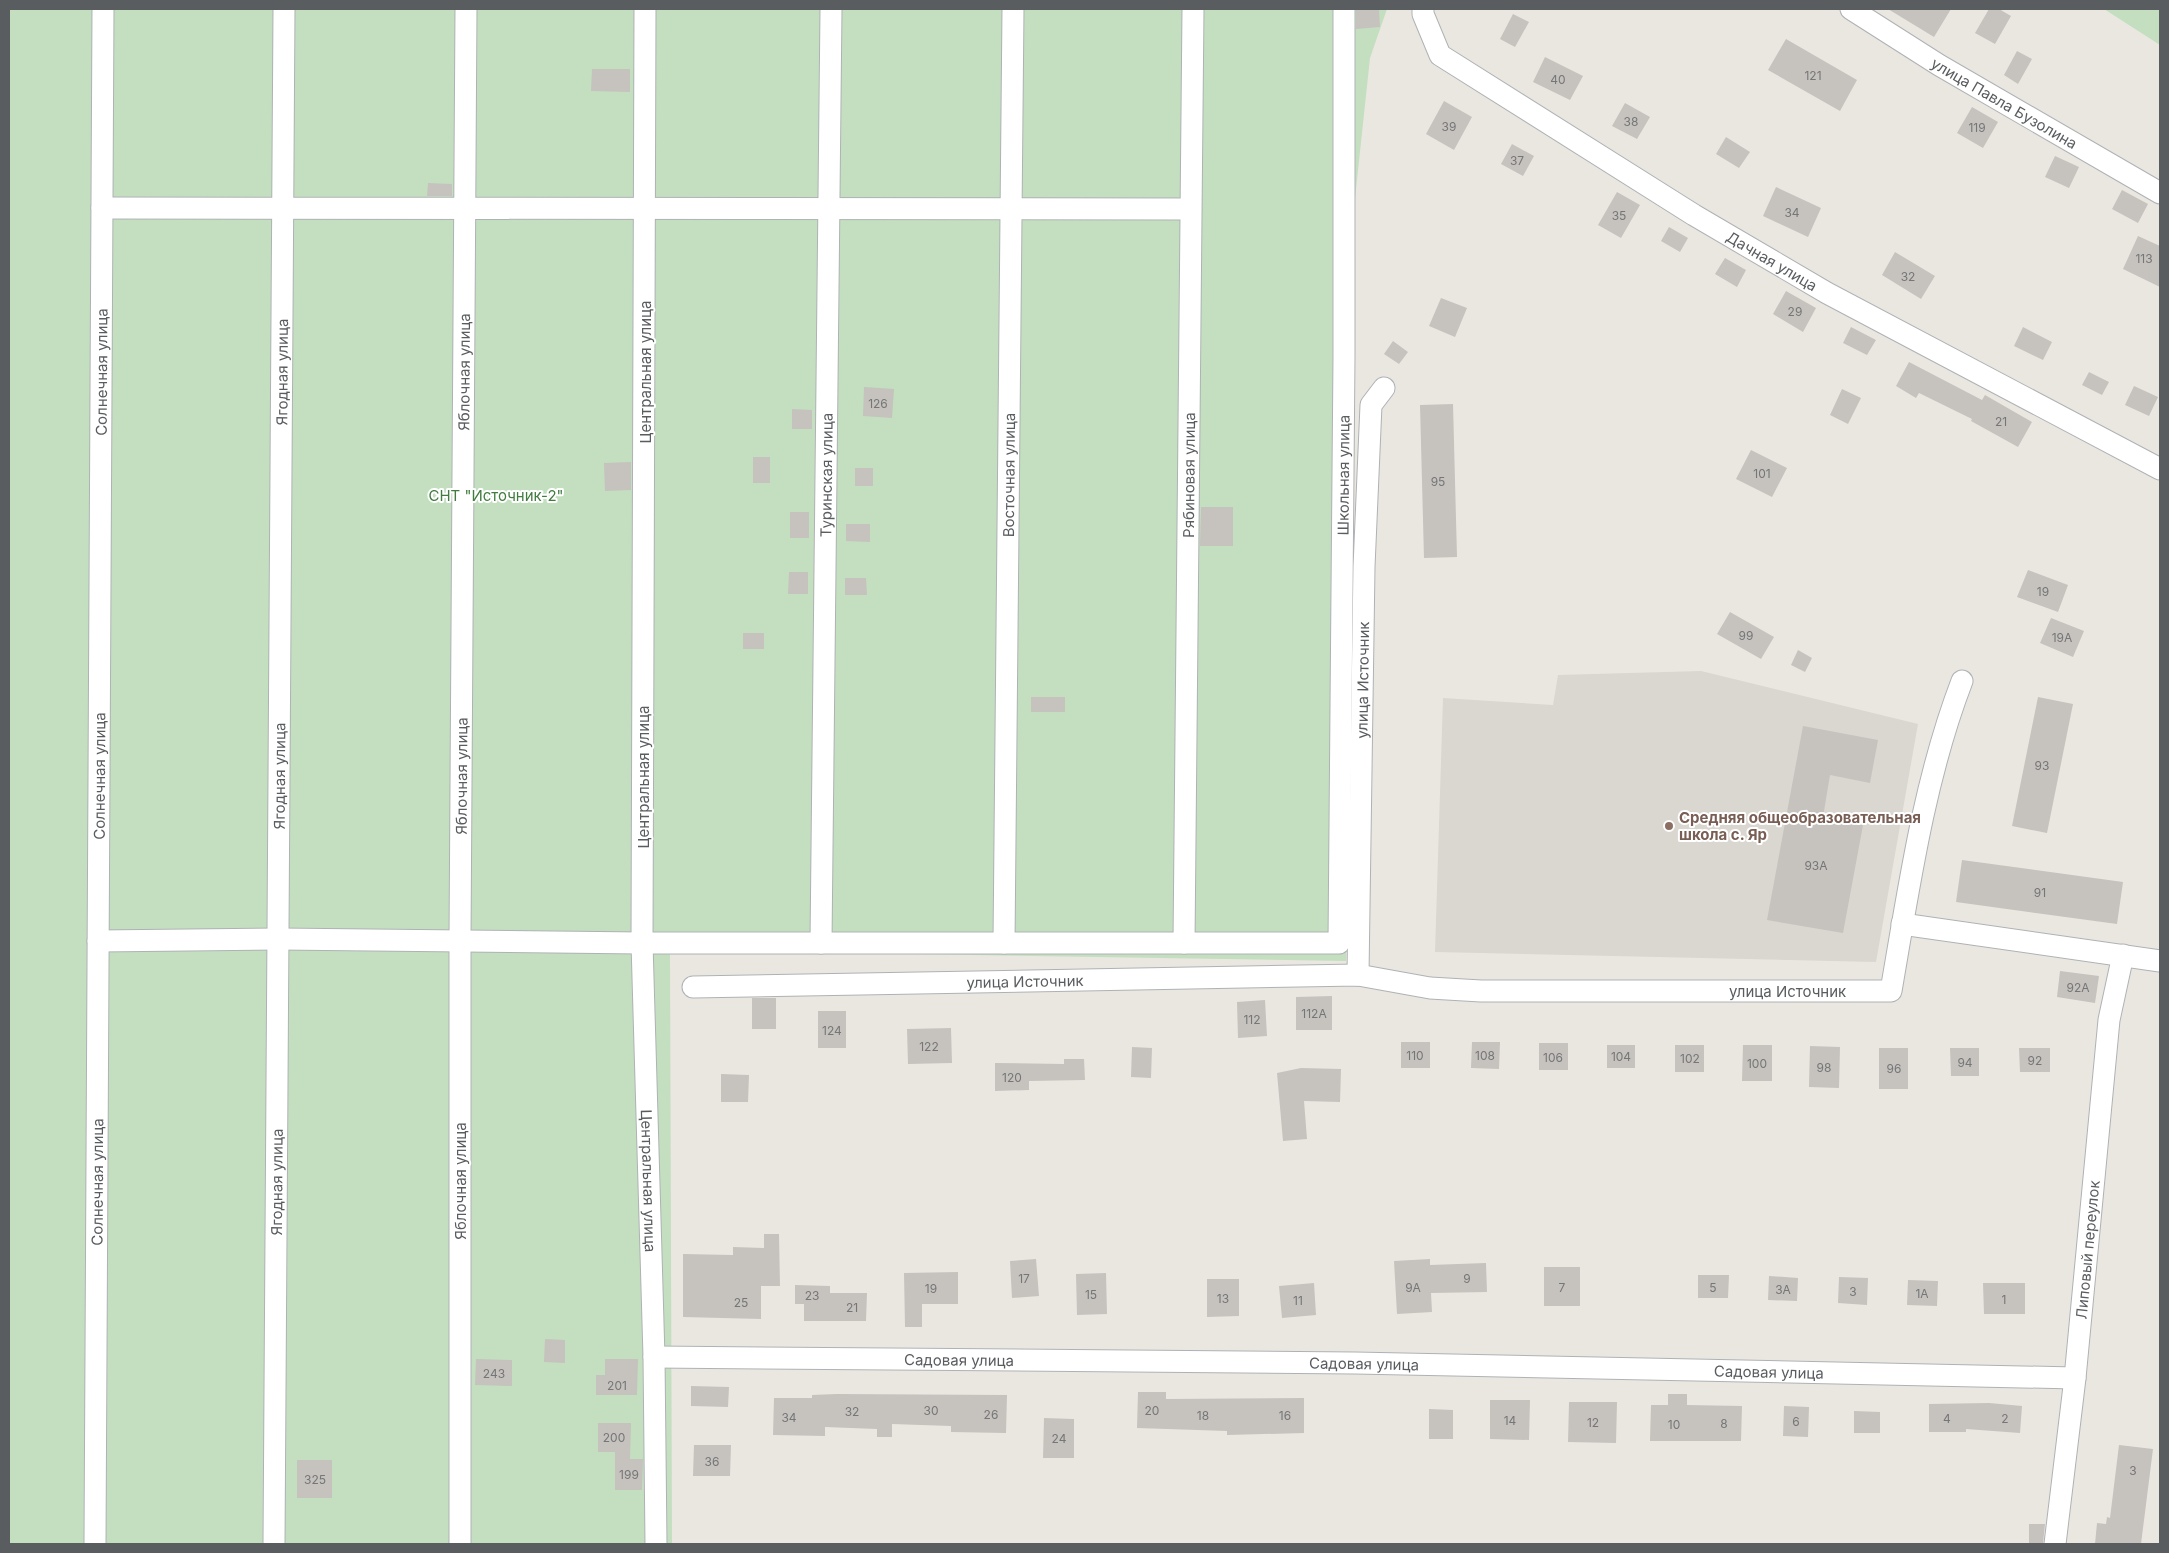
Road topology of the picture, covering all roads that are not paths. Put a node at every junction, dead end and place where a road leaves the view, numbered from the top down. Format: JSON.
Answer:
{"nodes":[{"id":1,"x":103,"y":9,"type":"edge"},
{"id":2,"x":284,"y":9,"type":"edge"},
{"id":3,"x":466,"y":9,"type":"edge"},
{"id":4,"x":645,"y":9,"type":"edge"},
{"id":5,"x":831,"y":9,"type":"edge"},
{"id":6,"x":1013,"y":9,"type":"edge"},
{"id":7,"x":1193,"y":9,"type":"edge"},
{"id":8,"x":1344,"y":9,"type":"edge"},
{"id":9,"x":1423,"y":9,"type":"edge"},
{"id":10,"x":1850,"y":9,"type":"edge"},
{"id":11,"x":2160,"y":193,"type":"edge"},
{"id":12,"x":102,"y":208,"type":"junction"},
{"id":13,"x":283,"y":208,"type":"junction"},
{"id":14,"x":1010,"y":208,"type":"junction"},
{"id":15,"x":466,"y":209,"type":"junction"},
{"id":16,"x":646,"y":209,"type":"junction"},
{"id":17,"x":1190,"y":209,"type":"junction"},
{"id":18,"x":830,"y":210,"type":"junction"},
{"id":19,"x":1384,"y":388,"type":"dead end"},
{"id":20,"x":2160,"y":469,"type":"edge"},
{"id":21,"x":1962,"y":681,"type":"dead end"},
{"id":22,"x":1902,"y":924,"type":"junction"},
{"id":23,"x":279,"y":939,"type":"junction"},
{"id":24,"x":460,"y":940,"type":"junction"},
{"id":25,"x":98,"y":941,"type":"junction"},
{"id":26,"x":821,"y":943,"type":"junction"},
{"id":27,"x":1004,"y":943,"type":"junction"},
{"id":28,"x":1184,"y":943,"type":"junction"},
{"id":29,"x":642,"y":944,"type":"junction"},
{"id":30,"x":2123,"y":955,"type":"junction"},
{"id":31,"x":2160,"y":961,"type":"edge"},
{"id":32,"x":1358,"y":976,"type":"junction"},
{"id":33,"x":693,"y":987,"type":"dead end"},
{"id":34,"x":654,"y":1357,"type":"junction"},
{"id":35,"x":2075,"y":1378,"type":"junction"},
{"id":36,"x":95,"y":1544,"type":"edge"},
{"id":37,"x":274,"y":1544,"type":"edge"},
{"id":38,"x":460,"y":1544,"type":"edge"},
{"id":39,"x":656,"y":1544,"type":"edge"},
{"id":40,"x":2055,"y":1544,"type":"edge"}],
"edges":[{"from":1,"to":12,"type":"street","name":"Солнечная улица"},
{"from":2,"to":13,"type":"street","name":"Ягодная улица"},
{"from":3,"to":15,"type":"street","name":"Яблочная улица"},
{"from":4,"to":16,"type":"street","name":"Центральная улица"},
{"from":5,"to":18,"type":"street","name":"Туринская улица"},
{"from":6,"to":14,"type":"street","name":"Восточная улица"},
{"from":7,"to":17,"type":"street","name":"Рябиновая улица"},
{"from":8,"to":28,"type":"street","name":"Школьная улица"},
{"from":9,"to":20,"type":"street","name":"Дачная улица"},
{"from":10,"to":11,"type":"street","name":"улица Павла Бузолина"},
{"from":12,"to":13,"type":"street"},
{"from":12,"to":25,"type":"street","name":"Солнечная улица"},
{"from":13,"to":15,"type":"street"},
{"from":13,"to":23,"type":"street","name":"Ягодная улица"},
{"from":14,"to":17,"type":"street"},
{"from":14,"to":18,"type":"street"},
{"from":14,"to":27,"type":"street","name":"Восточная улица"},
{"from":15,"to":16,"type":"street"},
{"from":15,"to":24,"type":"street","name":"Яблочная улица"},
{"from":16,"to":18,"type":"street"},
{"from":16,"to":29,"type":"street","name":"Центральная улица"},
{"from":17,"to":28,"type":"street","name":"Рябиновая улица"},
{"from":18,"to":26,"type":"street","name":"Туринская улица"},
{"from":19,"to":32,"type":"street","name":"улица Источник"},
{"from":21,"to":22,"type":"street"},
{"from":22,"to":30,"type":"street"},
{"from":22,"to":32,"type":"street","name":"улица Источник"},
{"from":23,"to":24,"type":"street"},
{"from":23,"to":25,"type":"street"},
{"from":23,"to":37,"type":"street","name":"Ягодная улица"},
{"from":24,"to":29,"type":"street"},
{"from":24,"to":38,"type":"street","name":"Яблочная улица"},
{"from":25,"to":36,"type":"street","name":"Солнечная улица"},
{"from":26,"to":27,"type":"street"},
{"from":26,"to":29,"type":"street"},
{"from":27,"to":28,"type":"street"},
{"from":29,"to":34,"type":"street","name":"Центральная улица"},
{"from":30,"to":31,"type":"street"},
{"from":30,"to":35,"type":"street","name":"Липовый переулок"},
{"from":32,"to":33,"type":"street","name":"улица Источник"},
{"from":34,"to":35,"type":"street","name":"Садовая улица"},
{"from":34,"to":39,"type":"street","name":"Центральная улица"},
{"from":35,"to":40,"type":"street","name":"Липовый переулок"}]}
